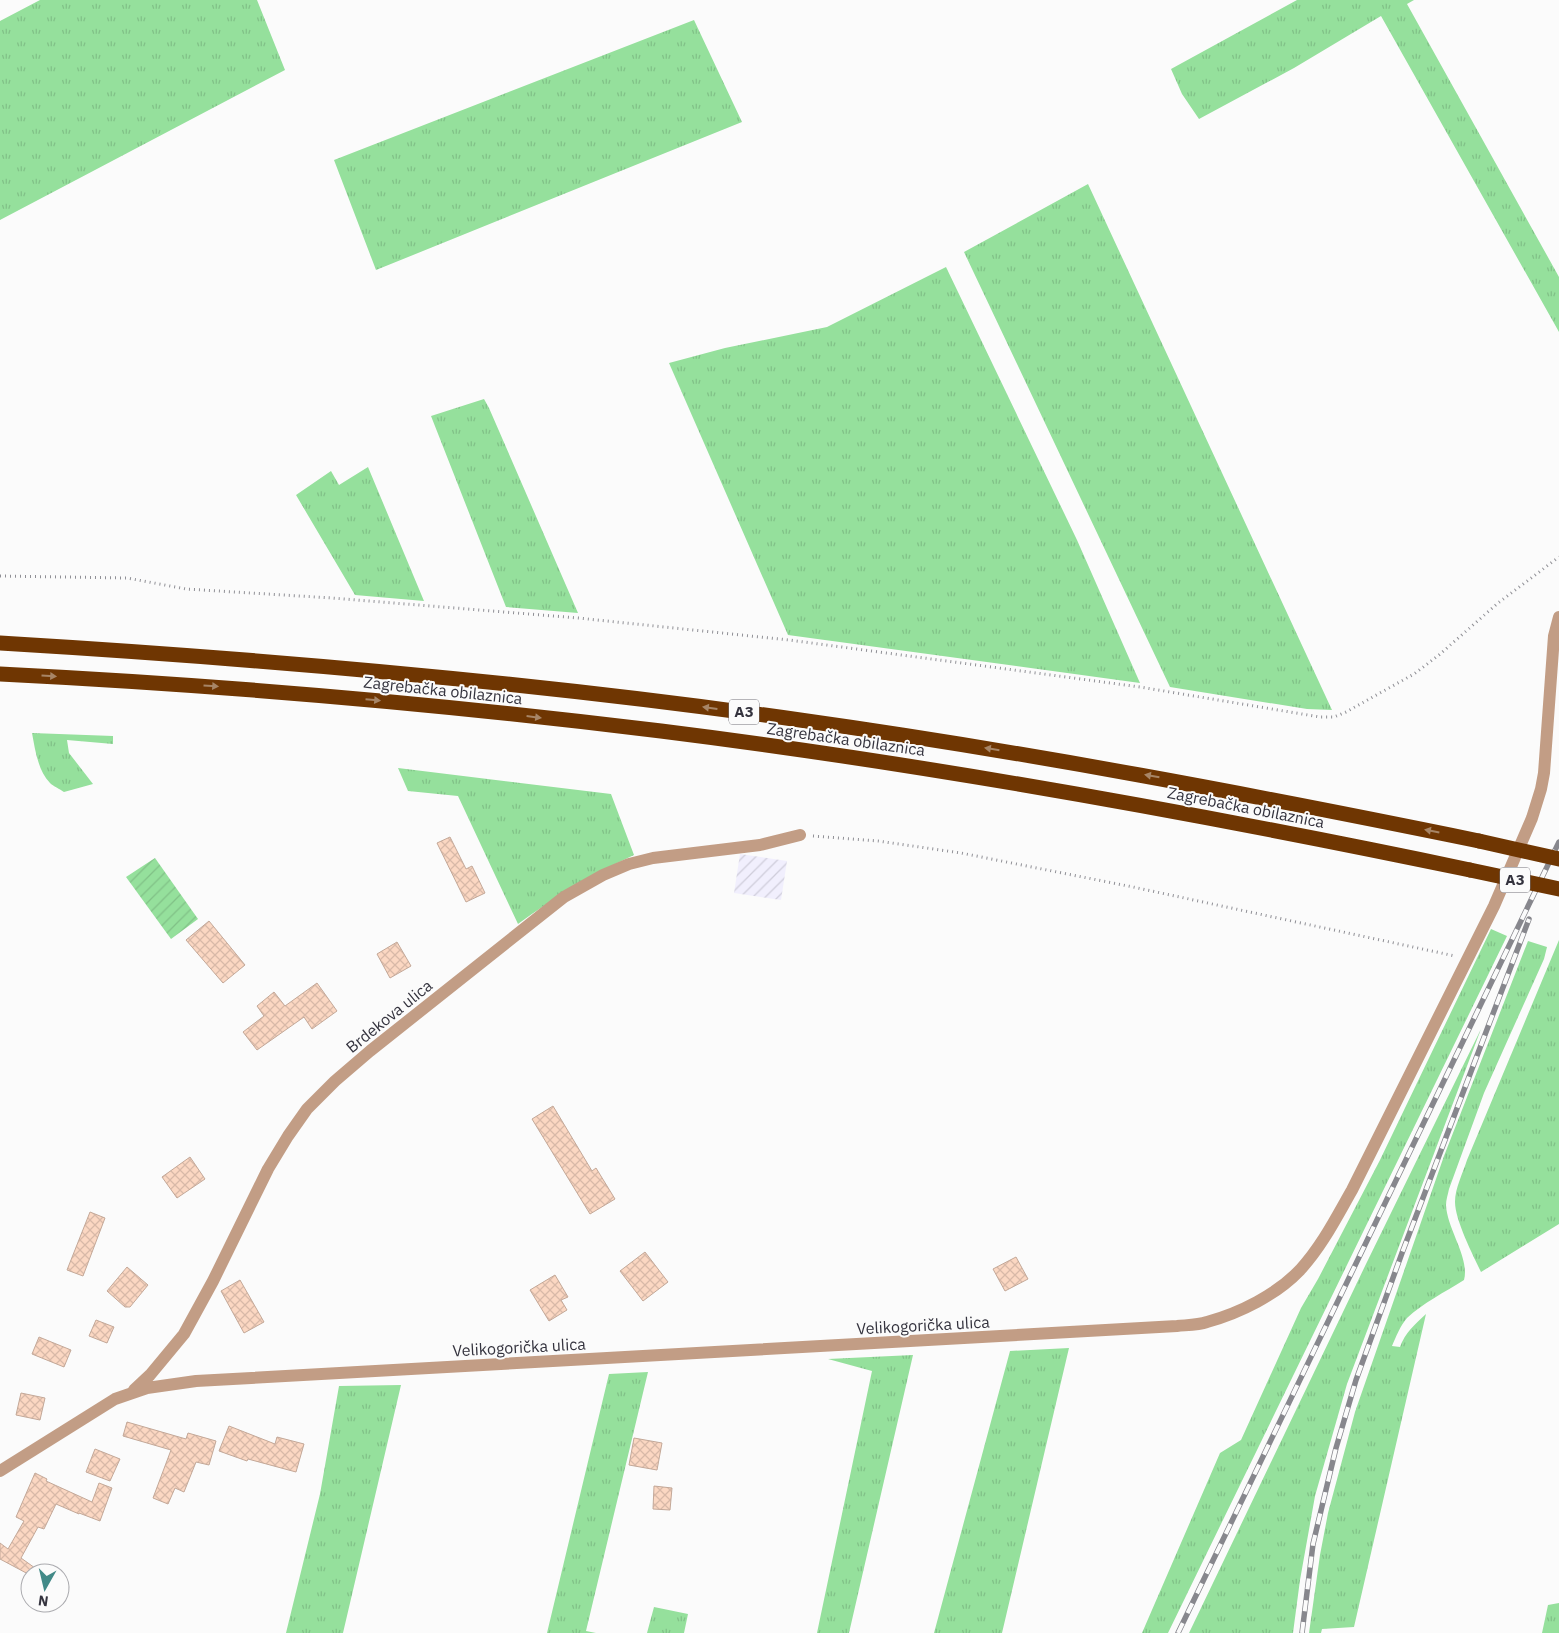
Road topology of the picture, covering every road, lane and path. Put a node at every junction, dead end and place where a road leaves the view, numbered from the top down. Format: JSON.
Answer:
{"nodes":[{"id":1,"x":1559,"y":557,"type":"edge"},
{"id":2,"x":0,"y":576,"type":"edge"},
{"id":3,"x":1559,"y":617,"type":"edge"},
{"id":4,"x":0,"y":643,"type":"edge"},
{"id":5,"x":0,"y":674,"type":"edge"},
{"id":6,"x":800,"y":835,"type":"joint"},
{"id":7,"x":1559,"y":858,"type":"edge"},
{"id":8,"x":1559,"y":889,"type":"edge"},
{"id":9,"x":1466,"y":958,"type":"junction"},
{"id":10,"x":132,"y":1392,"type":"junction"},
{"id":11,"x":0,"y":1471,"type":"edge"}],
"edges":[{"from":1,"to":2,"type":"path"},
{"from":3,"to":9,"type":"street","name":"Velikogorička ulica"},
{"from":7,"to":4,"type":"highway","name":"Zagrebačka obilaznica","number":"A3","one_way":true,"bridge":true},
{"from":5,"to":8,"type":"highway","name":"Zagrebačka obilaznica","number":"A3","one_way":true,"bridge":true},
{"from":6,"to":9,"type":"path"},
{"from":6,"to":10,"type":"street","name":"Brdekova ulica"},
{"from":9,"to":10,"type":"street","name":"Velikogorička ulica"},
{"from":10,"to":11,"type":"street","name":"Velikogorička ulica"}]}
